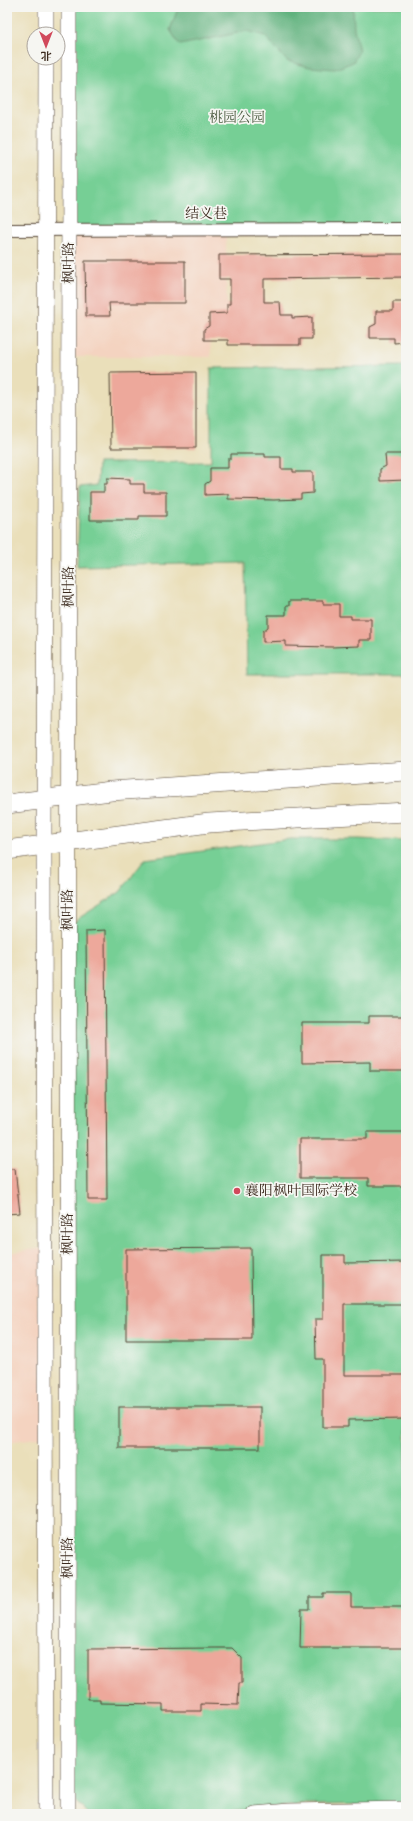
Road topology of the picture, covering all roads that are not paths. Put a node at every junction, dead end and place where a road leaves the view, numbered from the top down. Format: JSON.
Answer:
{"nodes":[{"id":1,"x":46,"y":7,"type":"edge"},
{"id":2,"x":69,"y":7,"type":"edge"},
{"id":3,"x":46,"y":26,"type":"edge"},
{"id":4,"x":46,"y":66,"type":"edge"},
{"id":5,"x":406,"y":229,"type":"edge"},
{"id":6,"x":7,"y":230,"type":"edge"},
{"id":7,"x":45,"y":230,"type":"junction"},
{"id":8,"x":69,"y":230,"type":"junction"},
{"id":9,"x":406,"y":771,"type":"edge"},
{"id":10,"x":68,"y":797,"type":"junction"},
{"id":11,"x":44,"y":800,"type":"junction"},
{"id":12,"x":7,"y":804,"type":"edge"},
{"id":13,"x":406,"y":812,"type":"edge"},
{"id":14,"x":68,"y":842,"type":"junction"},
{"id":15,"x":44,"y":846,"type":"junction"},
{"id":16,"x":7,"y":850,"type":"edge"},
{"id":17,"x":406,"y":1809,"type":"edge"},
{"id":18,"x":46,"y":1814,"type":"edge"},
{"id":19,"x":68,"y":1814,"type":"edge"},
{"id":20,"x":254,"y":1814,"type":"edge"}],
"edges":[{"from":1,"to":3,"type":"street"},
{"from":2,"to":8,"type":"street","name":"枫叶路"},
{"from":4,"to":7,"type":"street","name":"枫叶路"},
{"from":5,"to":8,"type":"street","name":"结义巷"},
{"from":6,"to":7,"type":"street","name":"结义巷"},
{"from":7,"to":8,"type":"street","name":"结义巷"},
{"from":7,"to":11,"type":"street","name":"枫叶路"},
{"from":8,"to":10,"type":"street","name":"枫叶路"},
{"from":9,"to":10,"type":"main road"},
{"from":10,"to":11,"type":"main road"},
{"from":10,"to":14,"type":"street","name":"枫叶路"},
{"from":11,"to":12,"type":"main road"},
{"from":11,"to":15,"type":"street","name":"枫叶路"},
{"from":13,"to":14,"type":"main road"},
{"from":14,"to":15,"type":"main road"},
{"from":14,"to":19,"type":"street","name":"枫叶路"},
{"from":15,"to":16,"type":"main road"},
{"from":15,"to":18,"type":"street","name":"枫叶路"},
{"from":17,"to":20,"type":"street"}]}
